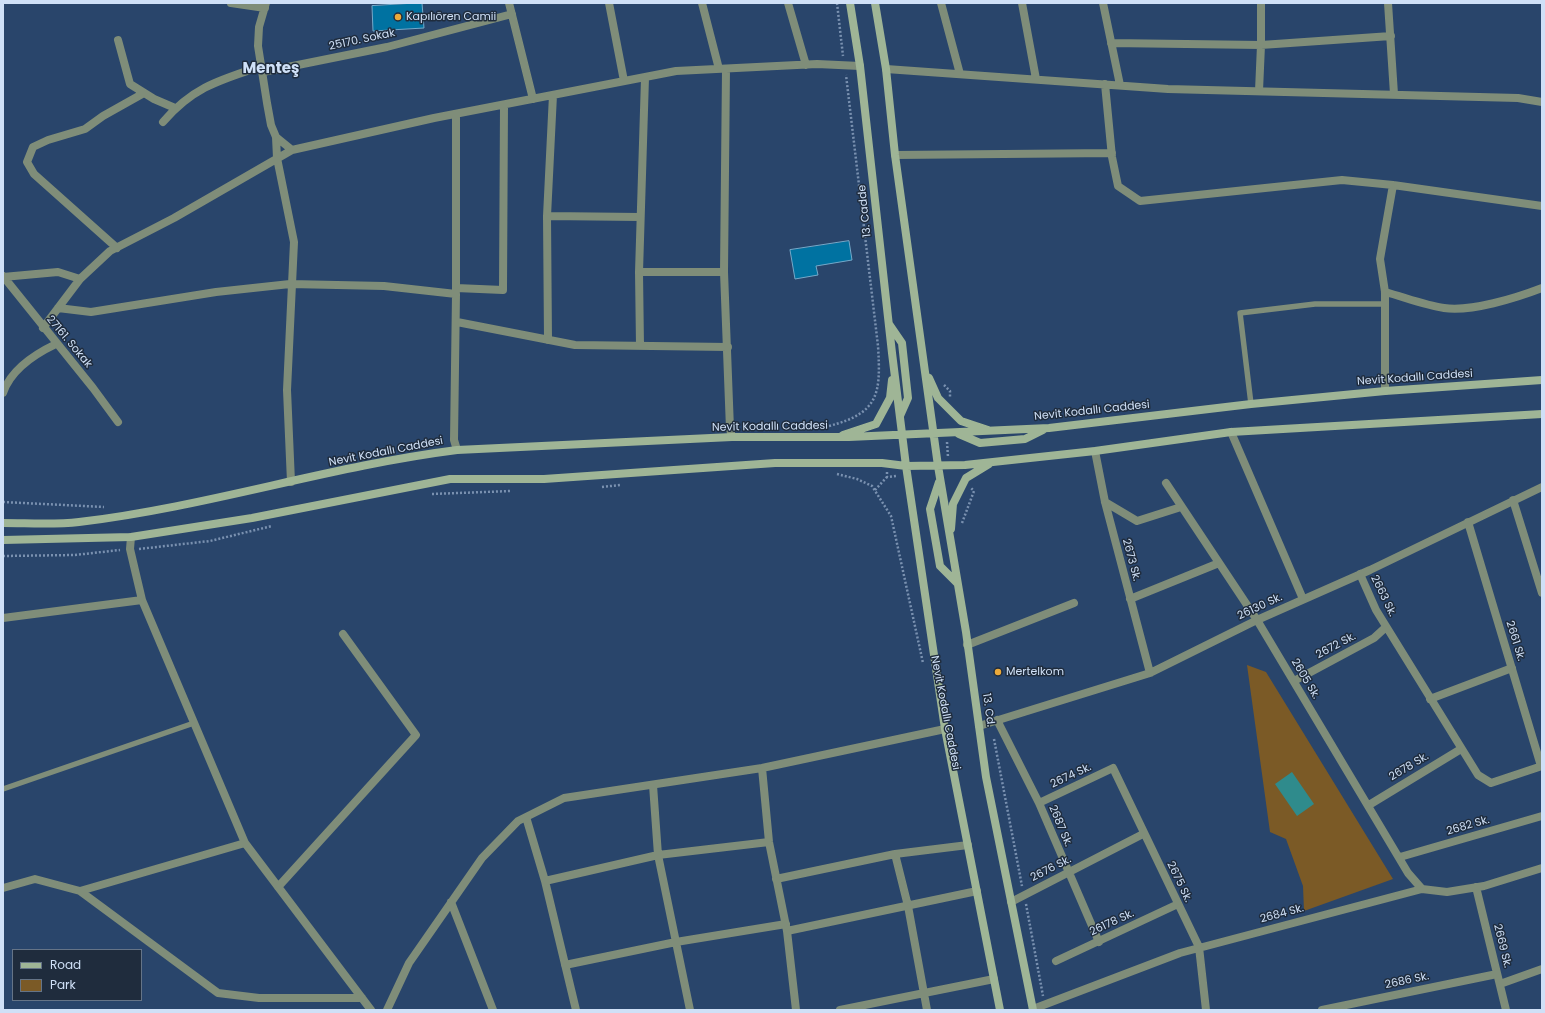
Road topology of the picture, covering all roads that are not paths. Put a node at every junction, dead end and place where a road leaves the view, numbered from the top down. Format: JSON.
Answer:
{"nodes":[{"id":1,"x":231,"y":3,"type":"edge"},
{"id":2,"x":509,"y":3,"type":"edge"},
{"id":3,"x":609,"y":3,"type":"edge"},
{"id":4,"x":702,"y":3,"type":"edge"},
{"id":5,"x":788,"y":3,"type":"edge"},
{"id":6,"x":850,"y":3,"type":"edge"},
{"id":7,"x":875,"y":3,"type":"edge"},
{"id":8,"x":941,"y":3,"type":"edge"},
{"id":9,"x":1022,"y":3,"type":"edge"},
{"id":10,"x":1103,"y":3,"type":"edge"},
{"id":11,"x":1261,"y":3,"type":"edge"},
{"id":12,"x":1388,"y":3,"type":"edge"},
{"id":13,"x":266,"y":6,"type":"edge"},
{"id":14,"x":512,"y":14,"type":"junction"},
{"id":15,"x":1390,"y":36,"type":"junction"},
{"id":16,"x":118,"y":40,"type":"dead end"},
{"id":17,"x":1111,"y":43,"type":"junction"},
{"id":18,"x":1261,"y":45,"type":"junction"},
{"id":19,"x":806,"y":65,"type":"junction"},
{"id":20,"x":860,"y":66,"type":"junction"},
{"id":21,"x":262,"y":69,"type":"junction"},
{"id":22,"x":722,"y":69,"type":"junction"},
{"id":23,"x":886,"y":69,"type":"junction"},
{"id":24,"x":960,"y":74,"type":"junction"},
{"id":25,"x":645,"y":78,"type":"junction"},
{"id":26,"x":1036,"y":79,"type":"junction"},
{"id":27,"x":624,"y":82,"type":"junction"},
{"id":28,"x":1104,"y":84,"type":"junction"},
{"id":29,"x":1120,"y":85,"type":"junction"},
{"id":30,"x":1259,"y":91,"type":"junction"},
{"id":31,"x":144,"y":93,"type":"junction"},
{"id":32,"x":1394,"y":94,"type":"junction"},
{"id":33,"x":553,"y":95,"type":"junction"},
{"id":34,"x":533,"y":99,"type":"junction"},
{"id":35,"x":1542,"y":102,"type":"edge"},
{"id":36,"x":504,"y":105,"type":"junction"},
{"id":37,"x":175,"y":108,"type":"junction"},
{"id":38,"x":456,"y":114,"type":"junction"},
{"id":39,"x":163,"y":122,"type":"dead end"},
{"id":40,"x":276,"y":137,"type":"junction"},
{"id":41,"x":292,"y":150,"type":"junction"},
{"id":42,"x":1112,"y":153,"type":"junction"},
{"id":43,"x":895,"y":155,"type":"junction"},
{"id":44,"x":277,"y":158,"type":"junction"},
{"id":45,"x":1393,"y":184,"type":"junction"},
{"id":46,"x":1542,"y":206,"type":"edge"},
{"id":47,"x":547,"y":216,"type":"junction"},
{"id":48,"x":640,"y":218,"type":"junction"},
{"id":49,"x":117,"y":248,"type":"junction"},
{"id":50,"x":639,"y":272,"type":"junction"},
{"id":51,"x":724,"y":272,"type":"junction"},
{"id":52,"x":3,"y":276,"type":"edge"},
{"id":53,"x":80,"y":279,"type":"junction"},
{"id":54,"x":290,"y":284,"type":"junction"},
{"id":55,"x":1542,"y":288,"type":"edge"},
{"id":56,"x":456,"y":291,"type":"junction"},
{"id":57,"x":1385,"y":292,"type":"junction"},
{"id":58,"x":1385,"y":304,"type":"junction"},
{"id":59,"x":58,"y":308,"type":"junction"},
{"id":60,"x":457,"y":322,"type":"junction"},
{"id":61,"x":889,"y":324,"type":"junction"},
{"id":62,"x":43,"y":328,"type":"junction"},
{"id":63,"x":548,"y":340,"type":"junction"},
{"id":64,"x":56,"y":344,"type":"junction"},
{"id":65,"x":640,"y":346,"type":"junction"},
{"id":66,"x":728,"y":347,"type":"junction"},
{"id":67,"x":893,"y":365,"type":"junction"},
{"id":68,"x":924,"y":366,"type":"junction"},
{"id":69,"x":1542,"y":380,"type":"edge"},
{"id":70,"x":1385,"y":391,"type":"junction"},
{"id":71,"x":3,"y":393,"type":"edge"},
{"id":72,"x":1251,"y":404,"type":"junction"},
{"id":73,"x":1542,"y":414,"type":"edge"},
{"id":74,"x":899,"y":417,"type":"junction"},
{"id":75,"x":118,"y":422,"type":"dead end"},
{"id":76,"x":1046,"y":428,"type":"junction"},
{"id":77,"x":992,"y":431,"type":"junction"},
{"id":78,"x":1231,"y":432,"type":"junction"},
{"id":79,"x":957,"y":433,"type":"junction"},
{"id":80,"x":934,"y":434,"type":"junction"},
{"id":81,"x":902,"y":435,"type":"junction"},
{"id":82,"x":732,"y":437,"type":"junction"},
{"id":83,"x":836,"y":437,"type":"junction"},
{"id":84,"x":457,"y":450,"type":"junction"},
{"id":85,"x":1095,"y":451,"type":"junction"},
{"id":86,"x":992,"y":462,"type":"junction"},
{"id":87,"x":906,"y":466,"type":"junction"},
{"id":88,"x":938,"y":466,"type":"junction"},
{"id":89,"x":940,"y":480,"type":"junction"},
{"id":90,"x":291,"y":482,"type":"junction"},
{"id":91,"x":1166,"y":482,"type":"dead end"},
{"id":92,"x":1542,"y":487,"type":"edge"},
{"id":93,"x":1512,"y":500,"type":"junction"},
{"id":94,"x":1104,"y":502,"type":"junction"},
{"id":95,"x":1182,"y":507,"type":"junction"},
{"id":96,"x":1468,"y":522,"type":"junction"},
{"id":97,"x":3,"y":523,"type":"edge"},
{"id":98,"x":131,"y":537,"type":"junction"},
{"id":99,"x":950,"y":539,"type":"junction"},
{"id":100,"x":3,"y":540,"type":"edge"},
{"id":101,"x":1219,"y":563,"type":"junction"},
{"id":102,"x":1360,"y":574,"type":"junction"},
{"id":103,"x":957,"y":583,"type":"junction"},
{"id":104,"x":1542,"y":593,"type":"edge"},
{"id":105,"x":1130,"y":599,"type":"junction"},
{"id":106,"x":1303,"y":599,"type":"junction"},
{"id":107,"x":142,"y":600,"type":"junction"},
{"id":108,"x":1074,"y":603,"type":"dead end"},
{"id":109,"x":3,"y":618,"type":"edge"},
{"id":110,"x":1257,"y":620,"type":"junction"},
{"id":111,"x":1386,"y":626,"type":"junction"},
{"id":112,"x":343,"y":634,"type":"dead end"},
{"id":113,"x":967,"y":645,"type":"junction"},
{"id":114,"x":1512,"y":668,"type":"junction"},
{"id":115,"x":1150,"y":673,"type":"junction"},
{"id":116,"x":1294,"y":681,"type":"junction"},
{"id":117,"x":1430,"y":699,"type":"junction"},
{"id":118,"x":994,"y":721,"type":"junction"},
{"id":119,"x":194,"y":723,"type":"junction"},
{"id":120,"x":979,"y":726,"type":"junction"},
{"id":121,"x":945,"y":729,"type":"junction"},
{"id":122,"x":1461,"y":749,"type":"junction"},
{"id":123,"x":1542,"y":766,"type":"edge"},
{"id":124,"x":762,"y":768,"type":"junction"},
{"id":125,"x":1113,"y":768,"type":"joint"},
{"id":126,"x":653,"y":785,"type":"junction"},
{"id":127,"x":3,"y":789,"type":"edge"},
{"id":128,"x":1039,"y":803,"type":"junction"},
{"id":129,"x":1369,"y":805,"type":"junction"},
{"id":130,"x":1542,"y":816,"type":"edge"},
{"id":131,"x":526,"y":817,"type":"junction"},
{"id":132,"x":1143,"y":834,"type":"junction"},
{"id":133,"x":769,"y":842,"type":"junction"},
{"id":134,"x":245,"y":843,"type":"junction"},
{"id":135,"x":968,"y":845,"type":"junction"},
{"id":136,"x":895,"y":854,"type":"junction"},
{"id":137,"x":658,"y":855,"type":"junction"},
{"id":138,"x":1400,"y":857,"type":"junction"},
{"id":139,"x":1542,"y":868,"type":"edge"},
{"id":140,"x":1068,"y":873,"type":"junction"},
{"id":141,"x":776,"y":879,"type":"junction"},
{"id":142,"x":545,"y":881,"type":"junction"},
{"id":143,"x":278,"y":887,"type":"junction"},
{"id":144,"x":1476,"y":887,"type":"junction"},
{"id":145,"x":3,"y":888,"type":"edge"},
{"id":146,"x":1422,"y":889,"type":"junction"},
{"id":147,"x":80,"y":891,"type":"junction"},
{"id":148,"x":977,"y":891,"type":"junction"},
{"id":149,"x":451,"y":902,"type":"junction"},
{"id":150,"x":1011,"y":902,"type":"junction"},
{"id":151,"x":1178,"y":904,"type":"junction"},
{"id":152,"x":908,"y":906,"type":"junction"},
{"id":153,"x":787,"y":928,"type":"junction"},
{"id":154,"x":676,"y":942,"type":"junction"},
{"id":155,"x":1099,"y":942,"type":"junction"},
{"id":156,"x":1198,"y":948,"type":"junction"},
{"id":157,"x":1056,"y":961,"type":"dead end"},
{"id":158,"x":566,"y":965,"type":"junction"},
{"id":159,"x":1542,"y":969,"type":"edge"},
{"id":160,"x":1497,"y":974,"type":"junction"},
{"id":161,"x":994,"y":979,"type":"junction"},
{"id":162,"x":1500,"y":984,"type":"junction"},
{"id":163,"x":924,"y":993,"type":"junction"},
{"id":164,"x":362,"y":998,"type":"junction"},
{"id":165,"x":1033,"y":1009,"type":"edge"},
{"id":166,"x":371,"y":1010,"type":"edge"},
{"id":167,"x":387,"y":1010,"type":"edge"},
{"id":168,"x":493,"y":1010,"type":"edge"},
{"id":169,"x":576,"y":1010,"type":"edge"},
{"id":170,"x":690,"y":1010,"type":"edge"},
{"id":171,"x":796,"y":1010,"type":"edge"},
{"id":172,"x":840,"y":1010,"type":"edge"},
{"id":173,"x":927,"y":1010,"type":"edge"},
{"id":174,"x":1000,"y":1010,"type":"edge"},
{"id":175,"x":1206,"y":1010,"type":"edge"},
{"id":176,"x":1322,"y":1010,"type":"edge"},
{"id":177,"x":1506,"y":1010,"type":"edge"}],
"edges":[{"from":1,"to":13,"type":"street"},
{"from":2,"to":14,"type":"street"},
{"from":3,"to":27,"type":"street"},
{"from":4,"to":22,"type":"street"},
{"from":5,"to":19,"type":"street"},
{"from":6,"to":20,"type":"main road","name":"13. Cadde"},
{"from":7,"to":23,"type":"main road"},
{"from":8,"to":24,"type":"street"},
{"from":9,"to":26,"type":"street"},
{"from":10,"to":17,"type":"street"},
{"from":11,"to":18,"type":"street"},
{"from":12,"to":15,"type":"street"},
{"from":13,"to":21,"type":"street"},
{"from":14,"to":21,"type":"street","name":"25170. Sokak"},
{"from":14,"to":34,"type":"street"},
{"from":15,"to":18,"type":"street"},
{"from":15,"to":32,"type":"street"},
{"from":16,"to":31,"type":"street"},
{"from":17,"to":18,"type":"street"},
{"from":17,"to":29,"type":"street"},
{"from":18,"to":30,"type":"street"},
{"from":19,"to":20,"type":"street"},
{"from":19,"to":22,"type":"street"},
{"from":20,"to":61,"type":"main road","name":"13. Cadde"},
{"from":21,"to":37,"type":"street","name":"25170. Sokak"},
{"from":21,"to":40,"type":"street"},
{"from":22,"to":25,"type":"street"},
{"from":22,"to":51,"type":"street"},
{"from":23,"to":24,"type":"street"},
{"from":23,"to":43,"type":"main road"},
{"from":24,"to":26,"type":"street"},
{"from":25,"to":27,"type":"street"},
{"from":25,"to":48,"type":"street"},
{"from":26,"to":28,"type":"street"},
{"from":27,"to":33,"type":"street"},
{"from":28,"to":29,"type":"street"},
{"from":28,"to":42,"type":"street"},
{"from":29,"to":30,"type":"street"},
{"from":30,"to":32,"type":"street"},
{"from":31,"to":37,"type":"street"},
{"from":31,"to":49,"type":"street"},
{"from":32,"to":35,"type":"street"},
{"from":33,"to":34,"type":"street"},
{"from":33,"to":47,"type":"street"},
{"from":34,"to":36,"type":"street"},
{"from":36,"to":38,"type":"street"},
{"from":36,"to":56,"type":"street"},
{"from":37,"to":39,"type":"street","name":"25170. Sokak"},
{"from":38,"to":41,"type":"street"},
{"from":38,"to":56,"type":"street"},
{"from":40,"to":41,"type":"street"},
{"from":40,"to":44,"type":"street"},
{"from":41,"to":44,"type":"street"},
{"from":42,"to":43,"type":"street"},
{"from":42,"to":45,"type":"street"},
{"from":43,"to":68,"type":"main road"},
{"from":44,"to":49,"type":"street"},
{"from":44,"to":54,"type":"street"},
{"from":45,"to":46,"type":"street"},
{"from":45,"to":57,"type":"street"},
{"from":47,"to":48,"type":"street"},
{"from":47,"to":63,"type":"street"},
{"from":48,"to":50,"type":"street"},
{"from":49,"to":53,"type":"street"},
{"from":50,"to":51,"type":"street"},
{"from":50,"to":65,"type":"street"},
{"from":51,"to":66,"type":"street"},
{"from":52,"to":53,"type":"street"},
{"from":52,"to":62,"type":"street","name":"27161. Sokak"},
{"from":53,"to":59,"type":"street"},
{"from":54,"to":56,"type":"street"},
{"from":54,"to":59,"type":"street"},
{"from":54,"to":90,"type":"street"},
{"from":55,"to":57,"type":"street"},
{"from":56,"to":60,"type":"street"},
{"from":57,"to":58,"type":"street"},
{"from":58,"to":70,"type":"street"},
{"from":58,"to":72,"type":"lane"},
{"from":59,"to":62,"type":"street"},
{"from":60,"to":63,"type":"street"},
{"from":60,"to":84,"type":"street"},
{"from":61,"to":67,"type":"main road","name":"13. Cadde"},
{"from":61,"to":74,"type":"main road"},
{"from":62,"to":64,"type":"street","name":"27161. Sokak"},
{"from":63,"to":65,"type":"street"},
{"from":64,"to":71,"type":"street"},
{"from":64,"to":75,"type":"street","name":"27161. Sokak"},
{"from":65,"to":66,"type":"street"},
{"from":66,"to":82,"type":"street"},
{"from":67,"to":74,"type":"main road","name":"13. Cadde"},
{"from":67,"to":83,"type":"main road"},
{"from":68,"to":77,"type":"main road"},
{"from":68,"to":80,"type":"main road","name":"13. Cd."},
{"from":69,"to":70,"type":"main road","name":"Nevit Kodallı Caddesi"},
{"from":70,"to":72,"type":"main road","name":"Nevit Kodallı Caddesi"},
{"from":72,"to":76,"type":"main road","name":"Nevit Kodallı Caddesi"},
{"from":73,"to":78,"type":"main road"},
{"from":74,"to":81,"type":"main road"},
{"from":76,"to":77,"type":"main road","name":"Nevit Kodallı Caddesi"},
{"from":76,"to":79,"type":"main road"},
{"from":77,"to":79,"type":"main road","name":"Nevit Kodallı Caddesi"},
{"from":78,"to":85,"type":"main road"},
{"from":78,"to":106,"type":"street"},
{"from":79,"to":80,"type":"main road","name":"Nevit Kodallı Caddesi"},
{"from":80,"to":81,"type":"main road","name":"Nevit Kodallı Caddesi"},
{"from":80,"to":88,"type":"main road","name":"13. Cd."},
{"from":81,"to":83,"type":"main road","name":"Nevit Kodallı Caddesi"},
{"from":81,"to":87,"type":"main road"},
{"from":82,"to":83,"type":"main road","name":"Nevit Kodallı Caddesi"},
{"from":82,"to":84,"type":"main road","name":"Nevit Kodallı Caddesi"},
{"from":84,"to":90,"type":"main road","name":"Nevit Kodallı Caddesi"},
{"from":85,"to":86,"type":"main road"},
{"from":85,"to":94,"type":"street","name":"2673 Sk."},
{"from":86,"to":88,"type":"main road"},
{"from":86,"to":99,"type":"main road"},
{"from":87,"to":88,"type":"main road"},
{"from":87,"to":98,"type":"main road"},
{"from":87,"to":121,"type":"main road"},
{"from":88,"to":89,"type":"main road","name":"13. Cd."},
{"from":89,"to":99,"type":"main road","name":"13. Cd."},
{"from":89,"to":103,"type":"main road"},
{"from":90,"to":97,"type":"main road","name":"Nevit Kodallı Caddesi"},
{"from":91,"to":95,"type":"street","name":"2605 Sk."},
{"from":92,"to":93,"type":"street","name":"26130 Sk."},
{"from":93,"to":96,"type":"street","name":"26130 Sk."},
{"from":93,"to":104,"type":"street"},
{"from":94,"to":95,"type":"street"},
{"from":94,"to":105,"type":"street","name":"2673 Sk."},
{"from":95,"to":101,"type":"street","name":"2605 Sk."},
{"from":96,"to":102,"type":"street","name":"26130 Sk."},
{"from":96,"to":114,"type":"street","name":"2661 Sk."},
{"from":98,"to":100,"type":"main road"},
{"from":98,"to":107,"type":"street"},
{"from":99,"to":103,"type":"main road","name":"13. Cd."},
{"from":101,"to":105,"type":"street"},
{"from":101,"to":110,"type":"street","name":"2605 Sk."},
{"from":102,"to":106,"type":"street","name":"26130 Sk."},
{"from":102,"to":111,"type":"street","name":"2663 Sk."},
{"from":103,"to":113,"type":"main road","name":"13. Cd."},
{"from":105,"to":115,"type":"street","name":"2673 Sk."},
{"from":106,"to":110,"type":"street","name":"26130 Sk."},
{"from":107,"to":109,"type":"street"},
{"from":107,"to":119,"type":"street"},
{"from":108,"to":113,"type":"street"},
{"from":110,"to":115,"type":"street","name":"26130 Sk."},
{"from":110,"to":116,"type":"street","name":"2605 Sk."},
{"from":111,"to":116,"type":"street","name":"2672 Sk."},
{"from":111,"to":117,"type":"street","name":"2663 Sk."},
{"from":112,"to":143,"type":"street"},
{"from":113,"to":120,"type":"main road","name":"13. Cd."},
{"from":114,"to":117,"type":"street"},
{"from":114,"to":123,"type":"street","name":"2661 Sk."},
{"from":115,"to":118,"type":"street","name":"26130 Sk."},
{"from":116,"to":129,"type":"street","name":"2605 Sk."},
{"from":117,"to":122,"type":"street","name":"2663 Sk."},
{"from":118,"to":120,"type":"street","name":"26130 Sk."},
{"from":118,"to":128,"type":"street","name":"2687 Sk."},
{"from":119,"to":127,"type":"lane"},
{"from":119,"to":134,"type":"street"},
{"from":120,"to":150,"type":"main road","name":"13. Cd."},
{"from":121,"to":124,"type":"street"},
{"from":121,"to":135,"type":"main road"},
{"from":122,"to":123,"type":"street","name":"2663 Sk."},
{"from":122,"to":129,"type":"street","name":"2678 Sk."},
{"from":124,"to":126,"type":"street"},
{"from":124,"to":133,"type":"street"},
{"from":125,"to":128,"type":"street","name":"2674 Sk."},
{"from":125,"to":132,"type":"street","name":"2675 Sk."},
{"from":126,"to":131,"type":"street"},
{"from":126,"to":137,"type":"street"},
{"from":128,"to":140,"type":"street","name":"2687 Sk."},
{"from":129,"to":138,"type":"street","name":"2605 Sk."},
{"from":130,"to":138,"type":"street","name":"2682 Sk."},
{"from":131,"to":142,"type":"street"},
{"from":131,"to":149,"type":"street"},
{"from":132,"to":140,"type":"street","name":"2676 Sk."},
{"from":132,"to":151,"type":"street","name":"2675 Sk."},
{"from":133,"to":137,"type":"street"},
{"from":133,"to":141,"type":"street"},
{"from":134,"to":143,"type":"street"},
{"from":134,"to":147,"type":"street"},
{"from":135,"to":136,"type":"street"},
{"from":135,"to":148,"type":"main road"},
{"from":136,"to":141,"type":"street"},
{"from":136,"to":152,"type":"street"},
{"from":137,"to":142,"type":"street"},
{"from":137,"to":154,"type":"street"},
{"from":138,"to":146,"type":"street","name":"2605 Sk."},
{"from":139,"to":144,"type":"street","name":"2684 Sk."},
{"from":140,"to":150,"type":"street","name":"2676 Sk."},
{"from":140,"to":155,"type":"street","name":"2687 Sk."},
{"from":141,"to":153,"type":"street"},
{"from":142,"to":158,"type":"street"},
{"from":143,"to":164,"type":"street"},
{"from":144,"to":146,"type":"street","name":"2684 Sk."},
{"from":144,"to":160,"type":"street","name":"2669 Sk."},
{"from":145,"to":147,"type":"street"},
{"from":146,"to":156,"type":"street","name":"2684 Sk."},
{"from":147,"to":164,"type":"street"},
{"from":148,"to":152,"type":"street"},
{"from":148,"to":161,"type":"main road"},
{"from":149,"to":167,"type":"street"},
{"from":149,"to":168,"type":"street"},
{"from":150,"to":165,"type":"main road","name":"13. Cd."},
{"from":151,"to":155,"type":"street","name":"26178 Sk."},
{"from":151,"to":156,"type":"street","name":"2675 Sk."},
{"from":152,"to":153,"type":"street"},
{"from":152,"to":163,"type":"street"},
{"from":153,"to":154,"type":"street"},
{"from":153,"to":171,"type":"street"},
{"from":154,"to":158,"type":"street"},
{"from":154,"to":170,"type":"street"},
{"from":155,"to":157,"type":"street","name":"26178 Sk."},
{"from":156,"to":165,"type":"street","name":"2684 Sk."},
{"from":156,"to":175,"type":"street","name":"2675 Sk."},
{"from":158,"to":169,"type":"street"},
{"from":159,"to":162,"type":"street"},
{"from":160,"to":162,"type":"street","name":"2669 Sk."},
{"from":160,"to":176,"type":"street","name":"2686 Sk."},
{"from":161,"to":163,"type":"street"},
{"from":161,"to":174,"type":"main road"},
{"from":162,"to":177,"type":"street","name":"2669 Sk."},
{"from":163,"to":172,"type":"street"},
{"from":163,"to":173,"type":"street"},
{"from":164,"to":166,"type":"street"}]}
